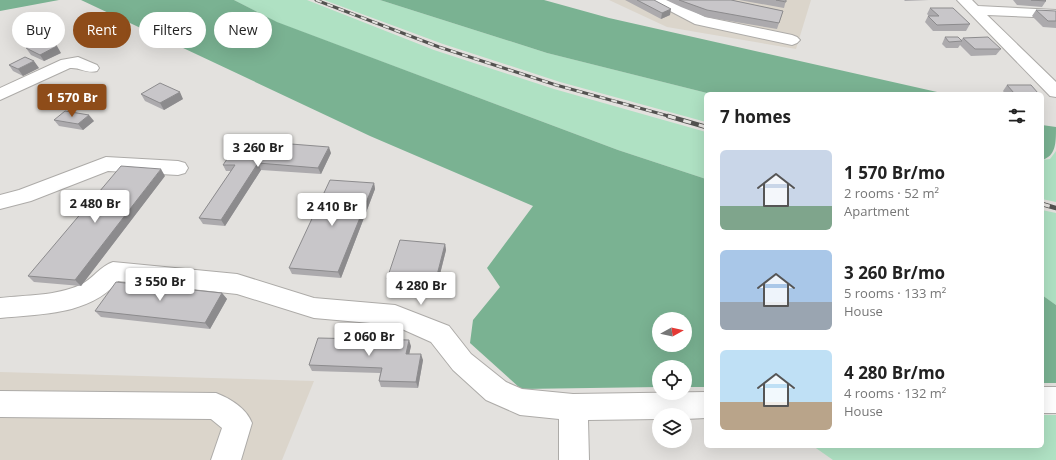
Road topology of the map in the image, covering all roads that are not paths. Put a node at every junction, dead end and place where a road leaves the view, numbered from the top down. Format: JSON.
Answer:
{"nodes":[{"id":1,"x":660,"y":0,"type":"edge"},
{"id":2,"x":969,"y":5,"type":"edge"},
{"id":3,"x":1056,"y":14,"type":"edge"},
{"id":4,"x":792,"y":40,"type":"dead end"},
{"id":5,"x":91,"y":68,"type":"dead end"},
{"id":6,"x":1056,"y":92,"type":"edge"},
{"id":7,"x":0,"y":95,"type":"edge"},
{"id":8,"x":178,"y":168,"type":"dead end"},
{"id":9,"x":0,"y":202,"type":"edge"},
{"id":10,"x":0,"y":308,"type":"edge"},
{"id":11,"x":1044,"y":400,"type":"edge"},
{"id":12,"x":1056,"y":400,"type":"edge"},
{"id":13,"x":0,"y":404,"type":"edge"},
{"id":14,"x":704,"y":405,"type":"edge"},
{"id":15,"x":573,"y":407,"type":"junction"},
{"id":16,"x":226,"y":460,"type":"edge"},
{"id":17,"x":574,"y":460,"type":"edge"}],
"edges":[{"from":1,"to":4,"type":"street"},
{"from":2,"to":3,"type":"street"},
{"from":2,"to":6,"type":"street"},
{"from":5,"to":7,"type":"street"},
{"from":8,"to":9,"type":"street"},
{"from":10,"to":15,"type":"street"},
{"from":11,"to":12,"type":"street"},
{"from":13,"to":16,"type":"street"},
{"from":14,"to":15,"type":"street"},
{"from":15,"to":17,"type":"street"}]}
